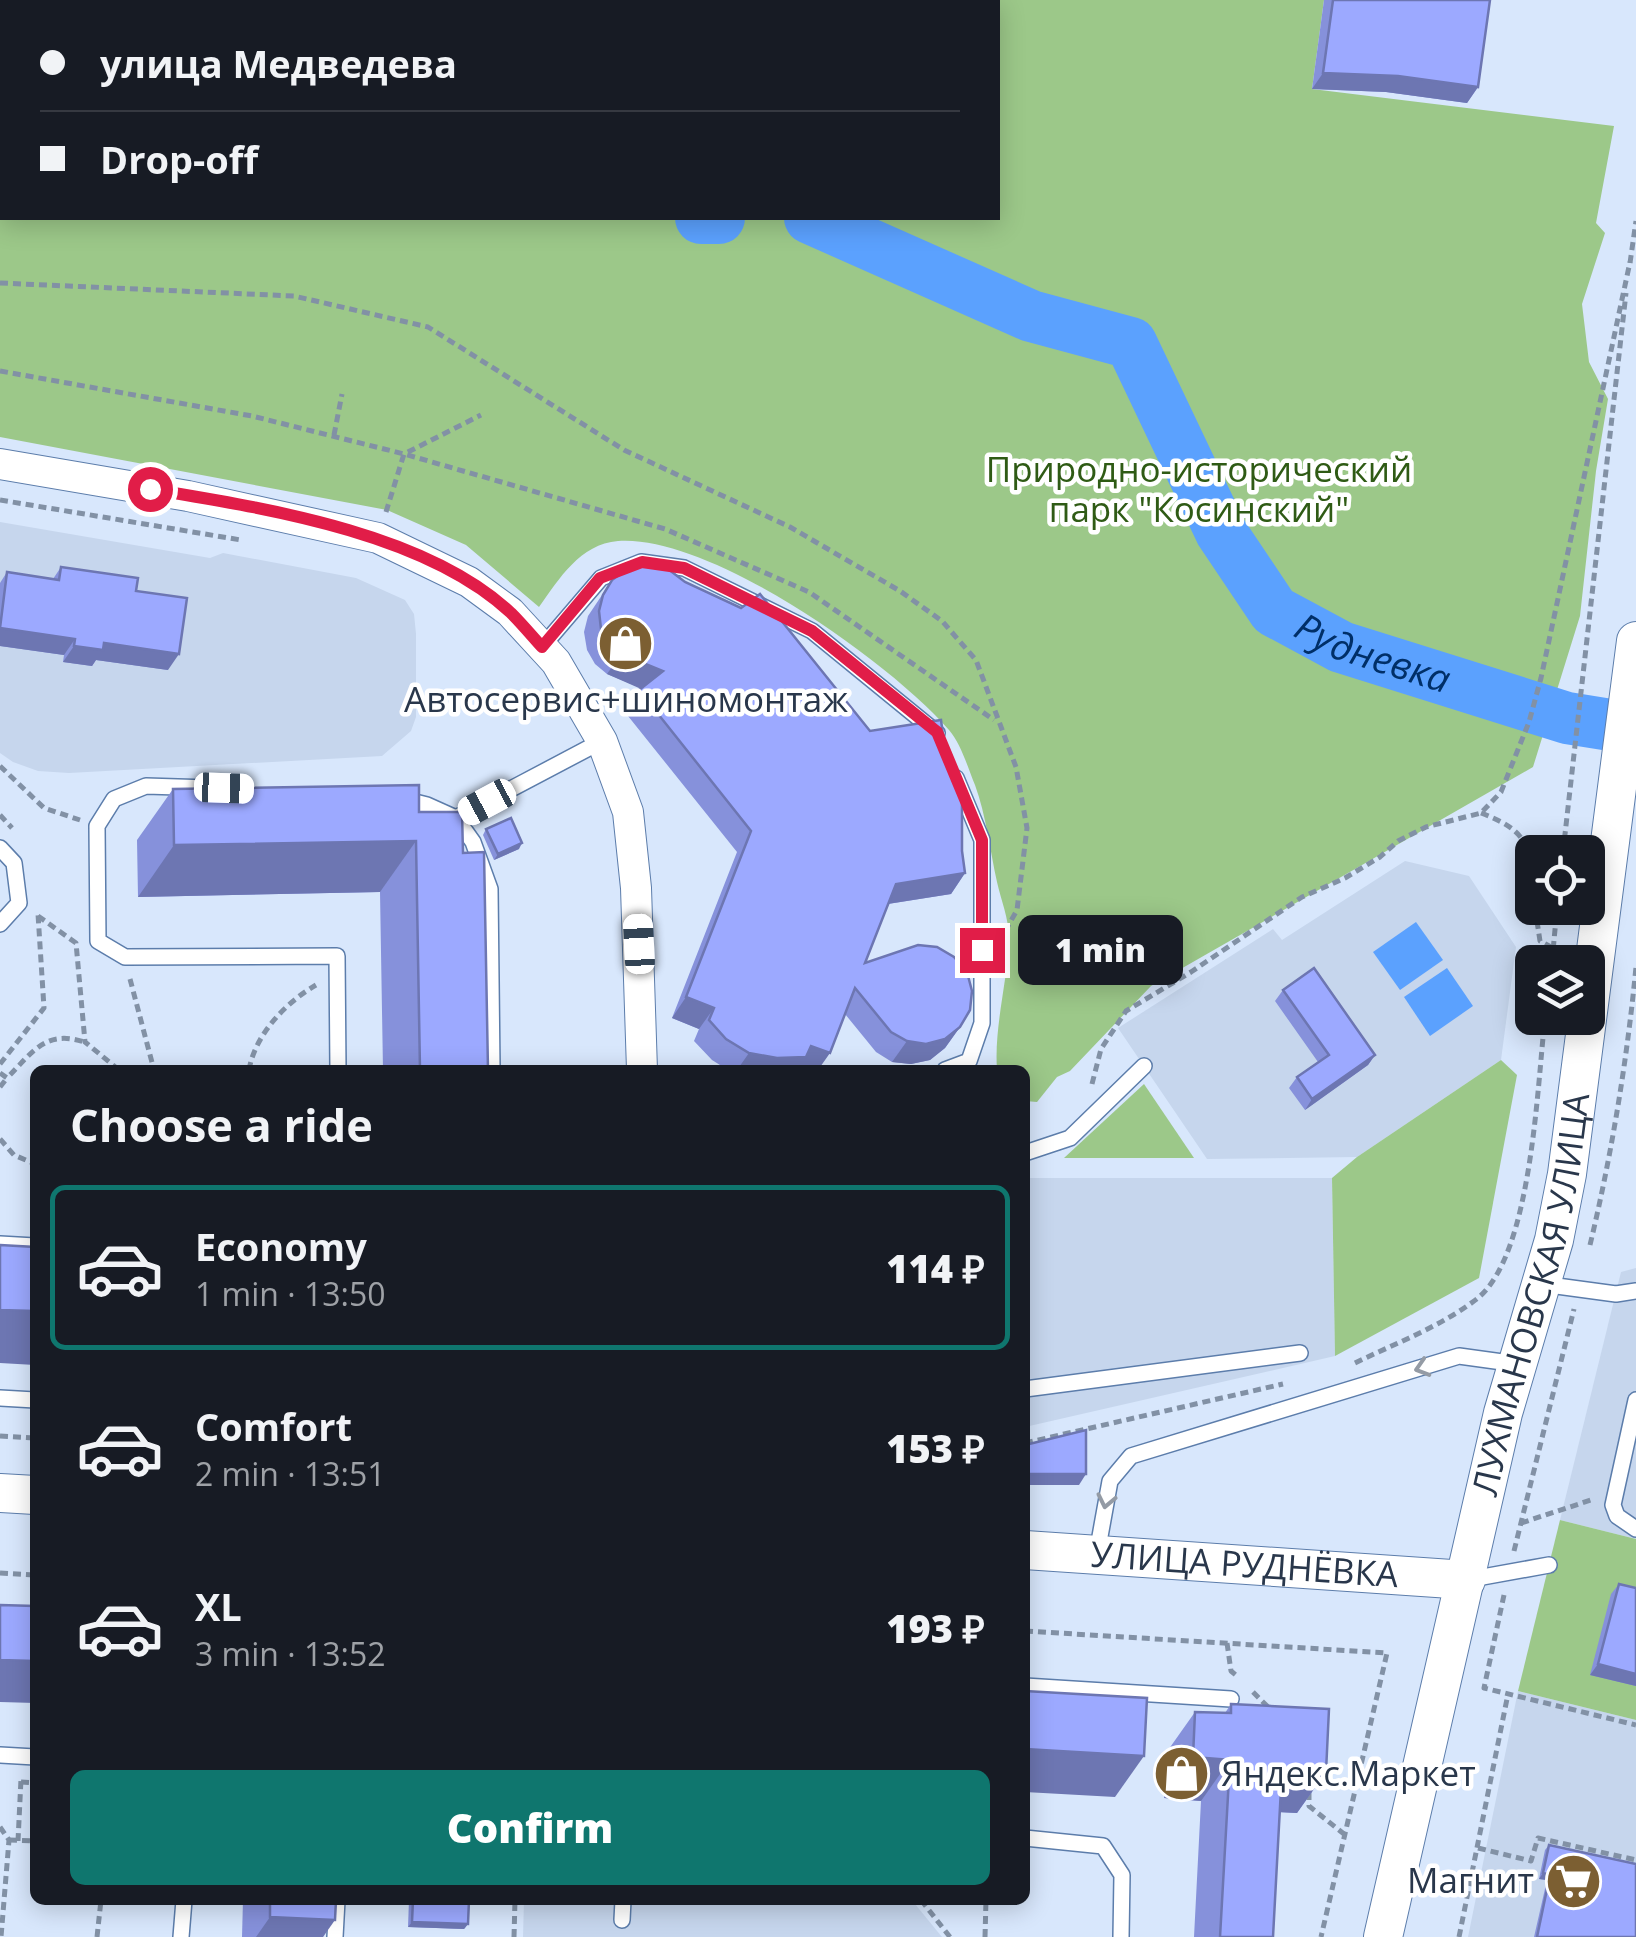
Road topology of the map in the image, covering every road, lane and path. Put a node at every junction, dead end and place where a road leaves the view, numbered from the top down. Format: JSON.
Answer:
{"nodes":[{"id":1,"x":1636,"y":221,"type":"edge"},
{"id":2,"x":1630,"y":262,"type":"junction"},
{"id":3,"x":0,"y":283,"type":"edge"},
{"id":4,"x":0,"y":371,"type":"edge"},
{"id":5,"x":342,"y":394,"type":"dead end"},
{"id":6,"x":481,"y":415,"type":"dead end"},
{"id":7,"x":334,"y":436,"type":"junction"},
{"id":8,"x":404,"y":454,"type":"junction"},
{"id":9,"x":0,"y":464,"type":"edge"},
{"id":10,"x":0,"y":500,"type":"edge"},
{"id":11,"x":378,"y":538,"type":"junction"},
{"id":12,"x":251,"y":541,"type":"dead end"},
{"id":13,"x":1636,"y":641,"type":"edge"},
{"id":14,"x":542,"y":647,"type":"junction"},
{"id":15,"x":997,"y":722,"type":"junction"},
{"id":16,"x":602,"y":741,"type":"junction"},
{"id":17,"x":942,"y":744,"type":"edge"},
{"id":18,"x":949,"y":760,"type":"edge"},
{"id":19,"x":0,"y":765,"type":"edge"},
{"id":20,"x":263,"y":790,"type":"edge"},
{"id":21,"x":380,"y":794,"type":"edge"},
{"id":22,"x":1481,"y":813,"type":"junction"},
{"id":23,"x":0,"y":815,"type":"edge"},
{"id":24,"x":456,"y":818,"type":"junction"},
{"id":25,"x":97,"y":826,"type":"junction"},
{"id":26,"x":1521,"y":835,"type":"edge"},
{"id":27,"x":1565,"y":835,"type":"edge"},
{"id":28,"x":24,"y":840,"type":"dead end"},
{"id":29,"x":0,"y":848,"type":"edge"},
{"id":30,"x":37,"y":900,"type":"dead end"},
{"id":31,"x":38,"y":916,"type":"junction"},
{"id":32,"x":0,"y":924,"type":"edge"},
{"id":33,"x":1538,"y":925,"type":"edge"},
{"id":34,"x":1548,"y":945,"type":"edge"},
{"id":35,"x":982,"y":950,"type":"junction"},
{"id":36,"x":124,"y":957,"type":"junction"},
{"id":37,"x":1636,"y":967,"type":"edge"},
{"id":38,"x":337,"y":972,"type":"junction"},
{"id":39,"x":1543,"y":1035,"type":"edge"},
{"id":40,"x":85,"y":1042,"type":"junction"},
{"id":41,"x":0,"y":1064,"type":"edge"},
{"id":42,"x":112,"y":1065,"type":"edge"},
{"id":43,"x":153,"y":1065,"type":"edge"},
{"id":44,"x":250,"y":1065,"type":"edge"},
{"id":45,"x":338,"y":1065,"type":"edge"},
{"id":46,"x":492,"y":1065,"type":"edge"},
{"id":47,"x":642,"y":1065,"type":"edge"},
{"id":48,"x":958,"y":1065,"type":"edge"},
{"id":49,"x":1144,"y":1066,"type":"dead end"},
{"id":50,"x":0,"y":1073,"type":"edge"},
{"id":51,"x":7,"y":1078,"type":"junction"},
{"id":52,"x":0,"y":1088,"type":"edge"},
{"id":53,"x":1070,"y":1138,"type":"junction"},
{"id":54,"x":0,"y":1139,"type":"edge"},
{"id":55,"x":1030,"y":1151,"type":"edge"},
{"id":56,"x":30,"y":1162,"type":"edge"},
{"id":57,"x":0,"y":1244,"type":"edge"},
{"id":58,"x":30,"y":1246,"type":"edge"},
{"id":59,"x":1560,"y":1287,"type":"junction"},
{"id":60,"x":1636,"y":1292,"type":"edge"},
{"id":61,"x":1300,"y":1353,"type":"dead end"},
{"id":62,"x":1354,"y":1364,"type":"dead end"},
{"id":63,"x":1517,"y":1364,"type":"junction"},
{"id":64,"x":1298,"y":1381,"type":"dead end"},
{"id":65,"x":1030,"y":1389,"type":"edge"},
{"id":66,"x":0,"y":1398,"type":"edge"},
{"id":67,"x":30,"y":1400,"type":"edge"},
{"id":68,"x":1636,"y":1400,"type":"edge"},
{"id":69,"x":0,"y":1436,"type":"edge"},
{"id":70,"x":30,"y":1438,"type":"edge"},
{"id":71,"x":1030,"y":1442,"type":"edge"},
{"id":72,"x":1613,"y":1493,"type":"junction"},
{"id":73,"x":0,"y":1494,"type":"edge"},
{"id":74,"x":30,"y":1496,"type":"edge"},
{"id":75,"x":1521,"y":1522,"type":"junction"},
{"id":76,"x":1636,"y":1529,"type":"edge"},
{"id":77,"x":1030,"y":1550,"type":"edge"},
{"id":78,"x":1097,"y":1553,"type":"junction"},
{"id":79,"x":1549,"y":1565,"type":"dead end"},
{"id":80,"x":1509,"y":1572,"type":"junction"},
{"id":81,"x":0,"y":1573,"type":"edge"},
{"id":82,"x":30,"y":1575,"type":"edge"},
{"id":83,"x":1466,"y":1580,"type":"junction"},
{"id":84,"x":1030,"y":1631,"type":"edge"},
{"id":85,"x":1227,"y":1644,"type":"junction"},
{"id":86,"x":1030,"y":1686,"type":"edge"},
{"id":87,"x":1508,"y":1694,"type":"junction"},
{"id":88,"x":1231,"y":1699,"type":"dead end"},
{"id":89,"x":1271,"y":1710,"type":"edge"},
{"id":90,"x":1636,"y":1726,"type":"edge"},
{"id":91,"x":0,"y":1755,"type":"edge"},
{"id":92,"x":29,"y":1756,"type":"edge"},
{"id":93,"x":21,"y":1782,"type":"junction"},
{"id":94,"x":30,"y":1783,"type":"edge"},
{"id":95,"x":1310,"y":1787,"type":"edge"},
{"id":96,"x":0,"y":1827,"type":"edge"},
{"id":97,"x":1345,"y":1835,"type":"junction"},
{"id":98,"x":1030,"y":1839,"type":"edge"},
{"id":99,"x":9,"y":1840,"type":"junction"},
{"id":100,"x":18,"y":1840,"type":"junction"},
{"id":101,"x":30,"y":1841,"type":"edge"},
{"id":102,"x":1478,"y":1848,"type":"junction"},
{"id":103,"x":1636,"y":1860,"type":"edge"},
{"id":104,"x":100,"y":1905,"type":"edge"},
{"id":105,"x":184,"y":1905,"type":"edge"},
{"id":106,"x":337,"y":1905,"type":"edge"},
{"id":107,"x":516,"y":1905,"type":"edge"},
{"id":108,"x":623,"y":1905,"type":"edge"},
{"id":109,"x":924,"y":1905,"type":"edge"},
{"id":110,"x":986,"y":1905,"type":"edge"},
{"id":111,"x":622,"y":1920,"type":"dead end"},
{"id":112,"x":1,"y":1937,"type":"edge"},
{"id":113,"x":97,"y":1937,"type":"edge"},
{"id":114,"x":181,"y":1937,"type":"edge"},
{"id":115,"x":335,"y":1937,"type":"edge"},
{"id":116,"x":514,"y":1937,"type":"edge"},
{"id":117,"x":950,"y":1937,"type":"edge"},
{"id":118,"x":985,"y":1937,"type":"edge"},
{"id":119,"x":1121,"y":1937,"type":"edge"},
{"id":120,"x":1322,"y":1937,"type":"edge"},
{"id":121,"x":1382,"y":1937,"type":"edge"},
{"id":122,"x":1459,"y":1937,"type":"edge"}],
"edges":[{"from":1,"to":2,"type":"path"},
{"from":2,"to":22,"type":"path"},
{"from":2,"to":27,"type":"path"},
{"from":3,"to":15,"type":"path"},
{"from":4,"to":7,"type":"path"},
{"from":5,"to":7,"type":"path"},
{"from":6,"to":8,"type":"path"},
{"from":7,"to":8,"type":"path"},
{"from":8,"to":11,"type":"path"},
{"from":8,"to":15,"type":"path"},
{"from":9,"to":11,"type":"street"},
{"from":10,"to":12,"type":"path"},
{"from":11,"to":14,"type":"street"},
{"from":13,"to":59,"type":"street","name":"ЛУХМАНОВСКАЯ УЛИЦА"},
{"from":14,"to":16,"type":"street"},
{"from":14,"to":17,"type":"lane"},
{"from":15,"to":35,"type":"path"},
{"from":16,"to":24,"type":"lane"},
{"from":16,"to":47,"type":"street"},
{"from":18,"to":35,"type":"lane"},
{"from":19,"to":25,"type":"path"},
{"from":20,"to":25,"type":"lane"},
{"from":21,"to":24,"type":"lane"},
{"from":22,"to":26,"type":"path"},
{"from":22,"to":53,"type":"path"},
{"from":23,"to":28,"type":"path"},
{"from":24,"to":46,"type":"lane"},
{"from":25,"to":36,"type":"lane"},
{"from":29,"to":32,"type":"lane"},
{"from":30,"to":31,"type":"path"},
{"from":31,"to":40,"type":"path"},
{"from":31,"to":41,"type":"path"},
{"from":33,"to":34,"type":"path"},
{"from":35,"to":48,"type":"lane"},
{"from":36,"to":38,"type":"lane"},
{"from":36,"to":43,"type":"path"},
{"from":37,"to":59,"type":"path"},
{"from":38,"to":44,"type":"path"},
{"from":38,"to":45,"type":"lane"},
{"from":39,"to":62,"type":"path"},
{"from":40,"to":42,"type":"path"},
{"from":40,"to":51,"type":"path"},
{"from":49,"to":53,"type":"lane"},
{"from":50,"to":51,"type":"path"},
{"from":51,"to":52,"type":"path"},
{"from":53,"to":55,"type":"lane"},
{"from":54,"to":56,"type":"path"},
{"from":57,"to":58,"type":"lane"},
{"from":59,"to":60,"type":"lane"},
{"from":59,"to":63,"type":"street","name":"ЛУХМАНОВСКАЯ УЛИЦА"},
{"from":59,"to":75,"type":"path"},
{"from":61,"to":65,"type":"lane"},
{"from":63,"to":78,"type":"lane","one_way":true},
{"from":63,"to":83,"type":"street","name":"ЛУХМАНОВСКАЯ УЛИЦА"},
{"from":64,"to":71,"type":"path"},
{"from":66,"to":67,"type":"lane"},
{"from":68,"to":72,"type":"lane"},
{"from":69,"to":70,"type":"path"},
{"from":72,"to":75,"type":"path"},
{"from":72,"to":76,"type":"lane"},
{"from":73,"to":74,"type":"street"},
{"from":75,"to":80,"type":"path"},
{"from":77,"to":78,"type":"street","name":"УЛИЦА РУДНЁВКА"},
{"from":78,"to":83,"type":"street","name":"УЛИЦА РУДНЁВКА"},
{"from":79,"to":80,"type":"lane"},
{"from":80,"to":83,"type":"lane"},
{"from":80,"to":87,"type":"path"},
{"from":81,"to":82,"type":"path"},
{"from":83,"to":121,"type":"street","name":"ЛУХМАНОВСКАЯ УЛИЦА"},
{"from":84,"to":85,"type":"path"},
{"from":85,"to":89,"type":"path"},
{"from":85,"to":97,"type":"path"},
{"from":86,"to":88,"type":"lane"},
{"from":87,"to":90,"type":"path"},
{"from":87,"to":102,"type":"path"},
{"from":91,"to":92,"type":"lane"},
{"from":92,"to":93,"type":"path"},
{"from":93,"to":94,"type":"path"},
{"from":93,"to":100,"type":"path"},
{"from":95,"to":97,"type":"path"},
{"from":96,"to":99,"type":"path"},
{"from":97,"to":120,"type":"path"},
{"from":98,"to":119,"type":"lane"},
{"from":99,"to":100,"type":"path"},
{"from":99,"to":112,"type":"path"},
{"from":100,"to":101,"type":"path"},
{"from":102,"to":103,"type":"path"},
{"from":102,"to":122,"type":"path"},
{"from":104,"to":113,"type":"path"},
{"from":105,"to":114,"type":"lane"},
{"from":106,"to":115,"type":"lane"},
{"from":107,"to":116,"type":"path"},
{"from":108,"to":111,"type":"lane"},
{"from":109,"to":117,"type":"path"},
{"from":110,"to":118,"type":"path"}]}
